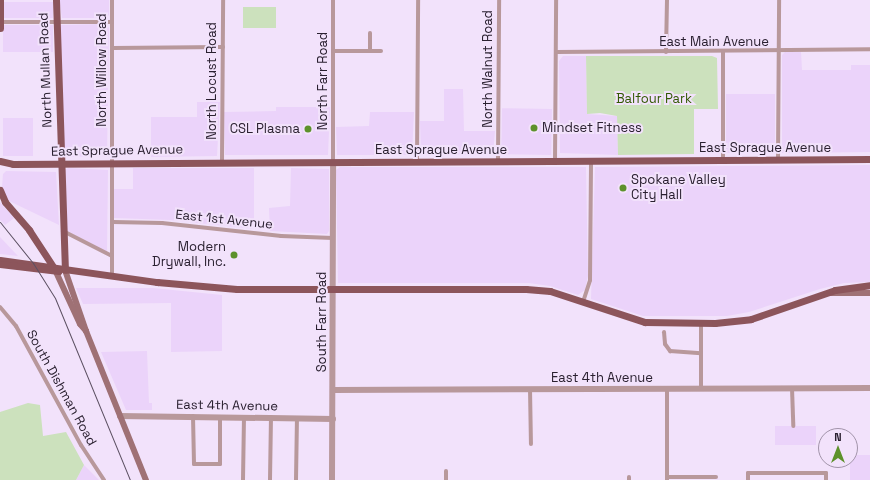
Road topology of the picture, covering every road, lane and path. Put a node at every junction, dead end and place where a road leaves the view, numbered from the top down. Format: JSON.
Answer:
{"nodes":[{"id":1,"x":0,"y":0,"type":"edge"},
{"id":2,"x":56,"y":0,"type":"edge"},
{"id":3,"x":112,"y":0,"type":"edge"},
{"id":4,"x":222,"y":0,"type":"edge"},
{"id":5,"x":333,"y":0,"type":"edge"},
{"id":6,"x":418,"y":0,"type":"edge"},
{"id":7,"x":498,"y":0,"type":"edge"},
{"id":8,"x":556,"y":0,"type":"edge"},
{"id":9,"x":667,"y":0,"type":"edge"},
{"id":10,"x":779,"y":0,"type":"edge"},
{"id":11,"x":56,"y":21,"type":"junction"},
{"id":12,"x":0,"y":22,"type":"edge"},
{"id":13,"x":112,"y":22,"type":"junction"},
{"id":14,"x":0,"y":28,"type":"edge"},
{"id":15,"x":370,"y":33,"type":"dead end"},
{"id":16,"x":223,"y":47,"type":"junction"},
{"id":17,"x":113,"y":48,"type":"junction"},
{"id":18,"x":870,"y":49,"type":"edge"},
{"id":19,"x":381,"y":50,"type":"dead end"},
{"id":20,"x":333,"y":51,"type":"junction"},
{"id":21,"x":370,"y":51,"type":"junction"},
{"id":22,"x":779,"y":51,"type":"junction"},
{"id":23,"x":557,"y":52,"type":"junction"},
{"id":24,"x":666,"y":52,"type":"junction"},
{"id":25,"x":723,"y":52,"type":"junction"},
{"id":26,"x":870,"y":159,"type":"edge"},
{"id":27,"x":723,"y":160,"type":"junction"},
{"id":28,"x":0,"y":161,"type":"edge"},
{"id":29,"x":778,"y":161,"type":"junction"},
{"id":30,"x":222,"y":162,"type":"junction"},
{"id":31,"x":417,"y":162,"type":"junction"},
{"id":32,"x":498,"y":162,"type":"junction"},
{"id":33,"x":555,"y":162,"type":"junction"},
{"id":34,"x":591,"y":162,"type":"junction"},
{"id":35,"x":113,"y":163,"type":"junction"},
{"id":36,"x":333,"y":163,"type":"junction"},
{"id":37,"x":13,"y":164,"type":"junction"},
{"id":38,"x":61,"y":164,"type":"junction"},
{"id":39,"x":0,"y":168,"type":"edge"},
{"id":40,"x":0,"y":190,"type":"edge"},
{"id":41,"x":113,"y":222,"type":"junction"},
{"id":42,"x":63,"y":231,"type":"junction"},
{"id":43,"x":333,"y":238,"type":"junction"},
{"id":44,"x":112,"y":256,"type":"junction"},
{"id":45,"x":0,"y":260,"type":"edge"},
{"id":46,"x":0,"y":264,"type":"edge"},
{"id":47,"x":54,"y":268,"type":"junction"},
{"id":48,"x":65,"y":270,"type":"junction"},
{"id":49,"x":112,"y":276,"type":"junction"},
{"id":50,"x":870,"y":285,"type":"edge"},
{"id":51,"x":333,"y":290,"type":"junction"},
{"id":52,"x":827,"y":293,"type":"junction"},
{"id":53,"x":870,"y":293,"type":"edge"},
{"id":54,"x":583,"y":302,"type":"junction"},
{"id":55,"x":0,"y":306,"type":"edge"},
{"id":56,"x":701,"y":323,"type":"junction"},
{"id":57,"x":86,"y":331,"type":"junction"},
{"id":58,"x":664,"y":332,"type":"dead end"},
{"id":59,"x":701,"y":353,"type":"junction"},
{"id":60,"x":792,"y":388,"type":"junction"},
{"id":61,"x":870,"y":388,"type":"edge"},
{"id":62,"x":530,"y":389,"type":"junction"},
{"id":63,"x":701,"y":389,"type":"junction"},
{"id":64,"x":333,"y":390,"type":"junction"},
{"id":65,"x":667,"y":390,"type":"junction"},
{"id":66,"x":120,"y":416,"type":"junction"},
{"id":67,"x":193,"y":416,"type":"junction"},
{"id":68,"x":220,"y":417,"type":"junction"},
{"id":69,"x":244,"y":417,"type":"junction"},
{"id":70,"x":271,"y":417,"type":"junction"},
{"id":71,"x":297,"y":418,"type":"junction"},
{"id":72,"x":333,"y":419,"type":"junction"},
{"id":73,"x":793,"y":426,"type":"dead end"},
{"id":74,"x":531,"y":444,"type":"dead end"},
{"id":75,"x":446,"y":471,"type":"dead end"},
{"id":76,"x":716,"y":477,"type":"dead end"},
{"id":77,"x":667,"y":478,"type":"edge"},
{"id":78,"x":104,"y":480,"type":"edge"},
{"id":79,"x":146,"y":480,"type":"edge"},
{"id":80,"x":243,"y":480,"type":"edge"},
{"id":81,"x":270,"y":480,"type":"edge"},
{"id":82,"x":296,"y":480,"type":"edge"},
{"id":83,"x":332,"y":480,"type":"edge"},
{"id":84,"x":446,"y":480,"type":"edge"},
{"id":85,"x":748,"y":480,"type":"edge"},
{"id":86,"x":826,"y":480,"type":"edge"}],
"edges":[{"from":1,"to":12,"type":"main road"},
{"from":2,"to":11,"type":"main road","name":"North Mullan Road"},
{"from":3,"to":13,"type":"street","name":"North Willow Road"},
{"from":4,"to":16,"type":"street","name":"North Locust Road"},
{"from":5,"to":20,"type":"street","name":"North Farr Road"},
{"from":6,"to":31,"type":"street"},
{"from":7,"to":32,"type":"street","name":"North Walnut Road"},
{"from":8,"to":23,"type":"street"},
{"from":9,"to":24,"type":"street"},
{"from":10,"to":22,"type":"street"},
{"from":11,"to":12,"type":"street"},
{"from":11,"to":13,"type":"street"},
{"from":11,"to":38,"type":"main road","name":"North Mullan Road"},
{"from":12,"to":14,"type":"main road"},
{"from":13,"to":17,"type":"street","name":"North Willow Road"},
{"from":15,"to":21,"type":"street"},
{"from":16,"to":17,"type":"street"},
{"from":16,"to":30,"type":"street","name":"North Locust Road"},
{"from":17,"to":35,"type":"street","name":"North Willow Road"},
{"from":18,"to":22,"type":"street","name":"East Main Avenue"},
{"from":19,"to":21,"type":"street"},
{"from":20,"to":21,"type":"street"},
{"from":20,"to":36,"type":"street","name":"North Farr Road"},
{"from":22,"to":25,"type":"street","name":"East Main Avenue"},
{"from":22,"to":29,"type":"street"},
{"from":23,"to":24,"type":"street","name":"East Main Avenue"},
{"from":23,"to":33,"type":"street"},
{"from":24,"to":25,"type":"street","name":"East Main Avenue"},
{"from":25,"to":27,"type":"street"},
{"from":26,"to":29,"type":"main road","name":"East Sprague Avenue"},
{"from":27,"to":29,"type":"main road","name":"East Sprague Avenue"},
{"from":27,"to":34,"type":"main road","name":"East Sprague Avenue"},
{"from":28,"to":37,"type":"main road","name":"East Sprague Avenue"},
{"from":30,"to":35,"type":"main road","name":"East Sprague Avenue"},
{"from":30,"to":36,"type":"main road","name":"East Sprague Avenue"},
{"from":31,"to":32,"type":"main road","name":"East Sprague Avenue"},
{"from":31,"to":36,"type":"main road","name":"East Sprague Avenue"},
{"from":32,"to":33,"type":"main road","name":"East Sprague Avenue"},
{"from":33,"to":34,"type":"main road","name":"East Sprague Avenue"},
{"from":34,"to":54,"type":"street"},
{"from":35,"to":38,"type":"main road","name":"East Sprague Avenue"},
{"from":35,"to":41,"type":"street","name":"North Willow Road"},
{"from":36,"to":43,"type":"street","name":"South Farr Road"},
{"from":37,"to":38,"type":"main road","name":"East Sprague Avenue"},
{"from":37,"to":39,"type":"main road","name":"East Sprague Avenue"},
{"from":38,"to":42,"type":"main road","name":"North Mullan Road"},
{"from":40,"to":47,"type":"main road"},
{"from":41,"to":43,"type":"street","name":"East 1st Avenue"},
{"from":41,"to":44,"type":"street","name":"North Willow Road"},
{"from":42,"to":44,"type":"street"},
{"from":42,"to":48,"type":"main road","name":"North Mullan Road"},
{"from":43,"to":51,"type":"street","name":"South Farr Road"},
{"from":44,"to":49,"type":"street","name":"North Willow Road"},
{"from":45,"to":47,"type":"main road"},
{"from":46,"to":47,"type":"main road"},
{"from":47,"to":48,"type":"main road"},
{"from":47,"to":57,"type":"main road"},
{"from":48,"to":49,"type":"main road"},
{"from":48,"to":57,"type":"main road"},
{"from":49,"to":51,"type":"main road"},
{"from":50,"to":52,"type":"main road"},
{"from":51,"to":54,"type":"main road"},
{"from":51,"to":64,"type":"street","name":"South Farr Road"},
{"from":52,"to":53,"type":"main road"},
{"from":52,"to":56,"type":"main road"},
{"from":54,"to":56,"type":"main road"},
{"from":55,"to":78,"type":"street","name":"South Dishman Road"},
{"from":56,"to":59,"type":"street"},
{"from":57,"to":66,"type":"main road"},
{"from":58,"to":59,"type":"street"},
{"from":59,"to":63,"type":"street"},
{"from":60,"to":61,"type":"street","name":"East 4th Avenue"},
{"from":60,"to":63,"type":"street","name":"East 4th Avenue"},
{"from":60,"to":73,"type":"street"},
{"from":62,"to":64,"type":"street","name":"East 4th Avenue"},
{"from":62,"to":65,"type":"street","name":"East 4th Avenue"},
{"from":62,"to":74,"type":"street"},
{"from":63,"to":65,"type":"street","name":"East 4th Avenue"},
{"from":64,"to":72,"type":"street","name":"South Farr Road"},
{"from":65,"to":77,"type":"street"},
{"from":66,"to":67,"type":"street","name":"East 4th Avenue"},
{"from":66,"to":79,"type":"main road"},
{"from":67,"to":68,"type":"street","name":"East 4th Avenue"},
{"from":67,"to":68,"type":"street"},
{"from":68,"to":69,"type":"street","name":"East 4th Avenue"},
{"from":69,"to":70,"type":"street","name":"East 4th Avenue"},
{"from":69,"to":80,"type":"street"},
{"from":70,"to":71,"type":"street","name":"East 4th Avenue"},
{"from":70,"to":81,"type":"street"},
{"from":71,"to":72,"type":"street","name":"East 4th Avenue"},
{"from":71,"to":82,"type":"street"},
{"from":72,"to":83,"type":"street","name":"South Farr Road"},
{"from":75,"to":84,"type":"street"},
{"from":76,"to":77,"type":"street"},
{"from":85,"to":86,"type":"street"}]}
